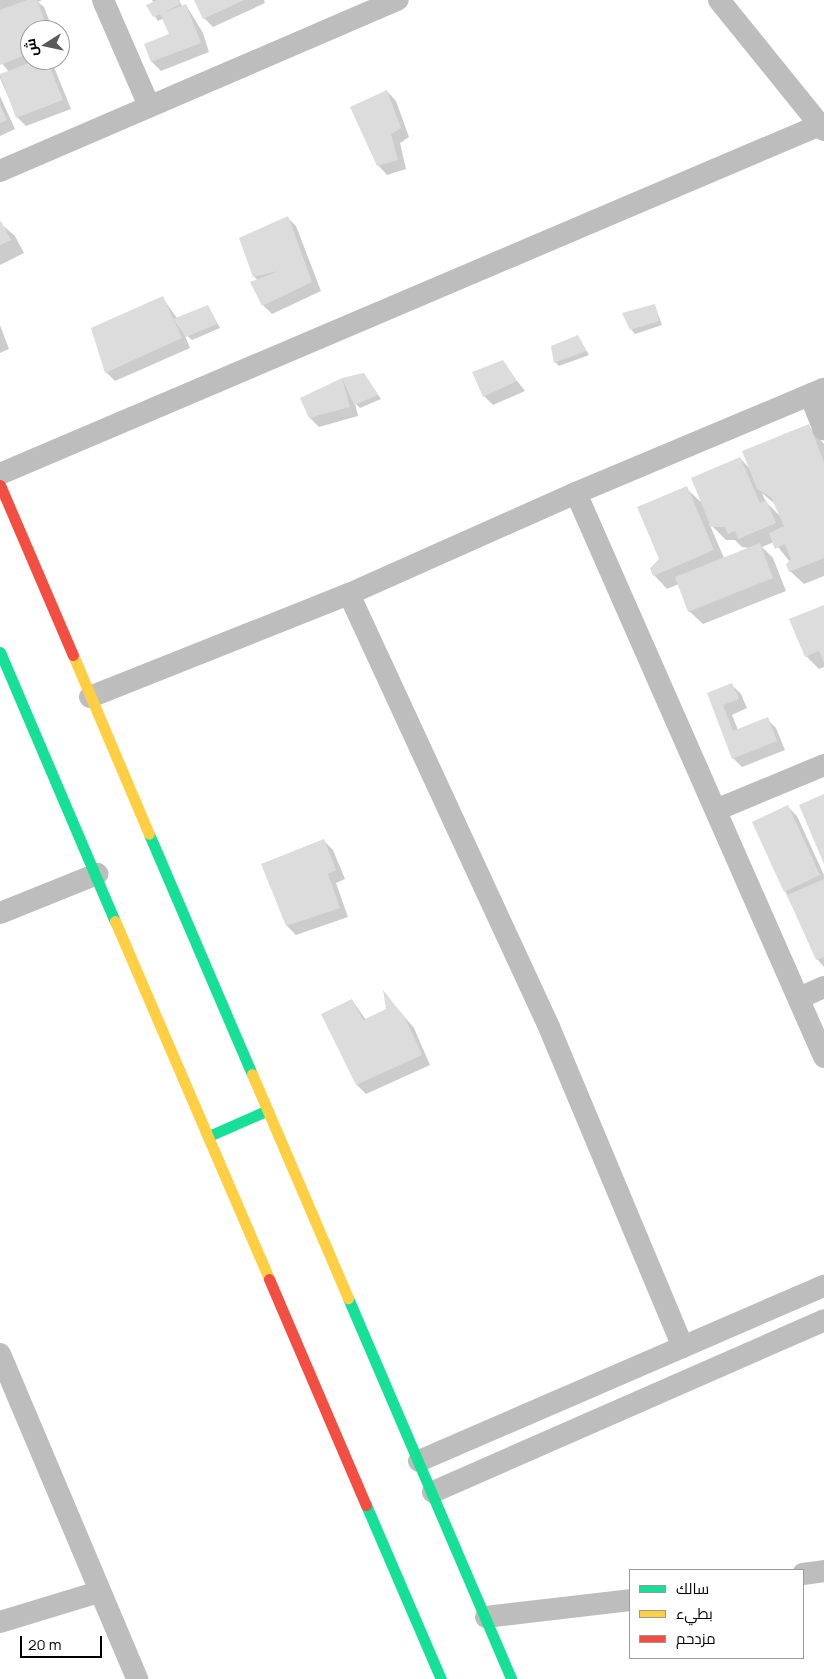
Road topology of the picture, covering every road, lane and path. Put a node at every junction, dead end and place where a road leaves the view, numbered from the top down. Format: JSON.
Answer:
{"nodes":[{"id":1,"x":103,"y":0,"type":"edge"},
{"id":2,"x":398,"y":0,"type":"edge"},
{"id":3,"x":719,"y":0,"type":"edge"},
{"id":4,"x":372,"y":4,"type":"edge"},
{"id":5,"x":149,"y":106,"type":"junction"},
{"id":6,"x":822,"y":128,"type":"edge"},
{"id":7,"x":0,"y":171,"type":"edge"},
{"id":8,"x":817,"y":392,"type":"edge"},
{"id":9,"x":824,"y":429,"type":"edge"},
{"id":10,"x":0,"y":474,"type":"edge"},
{"id":11,"x":0,"y":485,"type":"edge"},
{"id":12,"x":576,"y":493,"type":"junction"},
{"id":13,"x":349,"y":594,"type":"junction"},
{"id":14,"x":0,"y":652,"type":"edge"},
{"id":15,"x":90,"y":698,"type":"junction"},
{"id":16,"x":824,"y":765,"type":"edge"},
{"id":17,"x":716,"y":810,"type":"junction"},
{"id":18,"x":97,"y":874,"type":"junction"},
{"id":19,"x":0,"y":914,"type":"edge"},
{"id":20,"x":824,"y":987,"type":"edge"},
{"id":21,"x":798,"y":998,"type":"junction"},
{"id":22,"x":824,"y":1057,"type":"edge"},
{"id":23,"x":268,"y":1110,"type":"junction"},
{"id":24,"x":210,"y":1136,"type":"junction"},
{"id":25,"x":824,"y":1286,"type":"edge"},
{"id":26,"x":824,"y":1320,"type":"edge"},
{"id":27,"x":683,"y":1347,"type":"junction"},
{"id":28,"x":0,"y":1354,"type":"edge"},
{"id":29,"x":419,"y":1461,"type":"junction"},
{"id":30,"x":433,"y":1492,"type":"junction"},
{"id":31,"x":824,"y":1571,"type":"edge"},
{"id":32,"x":804,"y":1574,"type":"edge"},
{"id":33,"x":99,"y":1592,"type":"junction"},
{"id":34,"x":629,"y":1600,"type":"edge"},
{"id":35,"x":486,"y":1616,"type":"junction"},
{"id":36,"x":0,"y":1622,"type":"edge"},
{"id":37,"x":137,"y":1679,"type":"edge"},
{"id":38,"x":441,"y":1679,"type":"edge"},
{"id":39,"x":511,"y":1679,"type":"edge"}],
"edges":[{"from":1,"to":5,"type":"street"},
{"from":2,"to":4,"type":"street"},
{"from":3,"to":6,"type":"street"},
{"from":4,"to":5,"type":"street"},
{"from":5,"to":7,"type":"street"},
{"from":6,"to":10,"type":"street"},
{"from":8,"to":9,"type":"street"},
{"from":8,"to":12,"type":"street"},
{"from":11,"to":15,"type":"main road"},
{"from":12,"to":13,"type":"street"},
{"from":12,"to":17,"type":"street"},
{"from":13,"to":15,"type":"street"},
{"from":13,"to":27,"type":"street"},
{"from":14,"to":18,"type":"main road"},
{"from":15,"to":23,"type":"main road"},
{"from":16,"to":17,"type":"street"},
{"from":17,"to":21,"type":"street"},
{"from":18,"to":19,"type":"street"},
{"from":18,"to":24,"type":"main road"},
{"from":20,"to":21,"type":"street"},
{"from":21,"to":22,"type":"street"},
{"from":23,"to":24,"type":"main road"},
{"from":23,"to":29,"type":"main road"},
{"from":24,"to":38,"type":"main road"},
{"from":25,"to":27,"type":"street"},
{"from":26,"to":30,"type":"street"},
{"from":27,"to":29,"type":"street"},
{"from":28,"to":33,"type":"street"},
{"from":29,"to":30,"type":"main road"},
{"from":30,"to":35,"type":"main road"},
{"from":31,"to":32,"type":"street"},
{"from":33,"to":36,"type":"street"},
{"from":33,"to":37,"type":"street"},
{"from":34,"to":35,"type":"street"},
{"from":35,"to":39,"type":"main road"}]}
